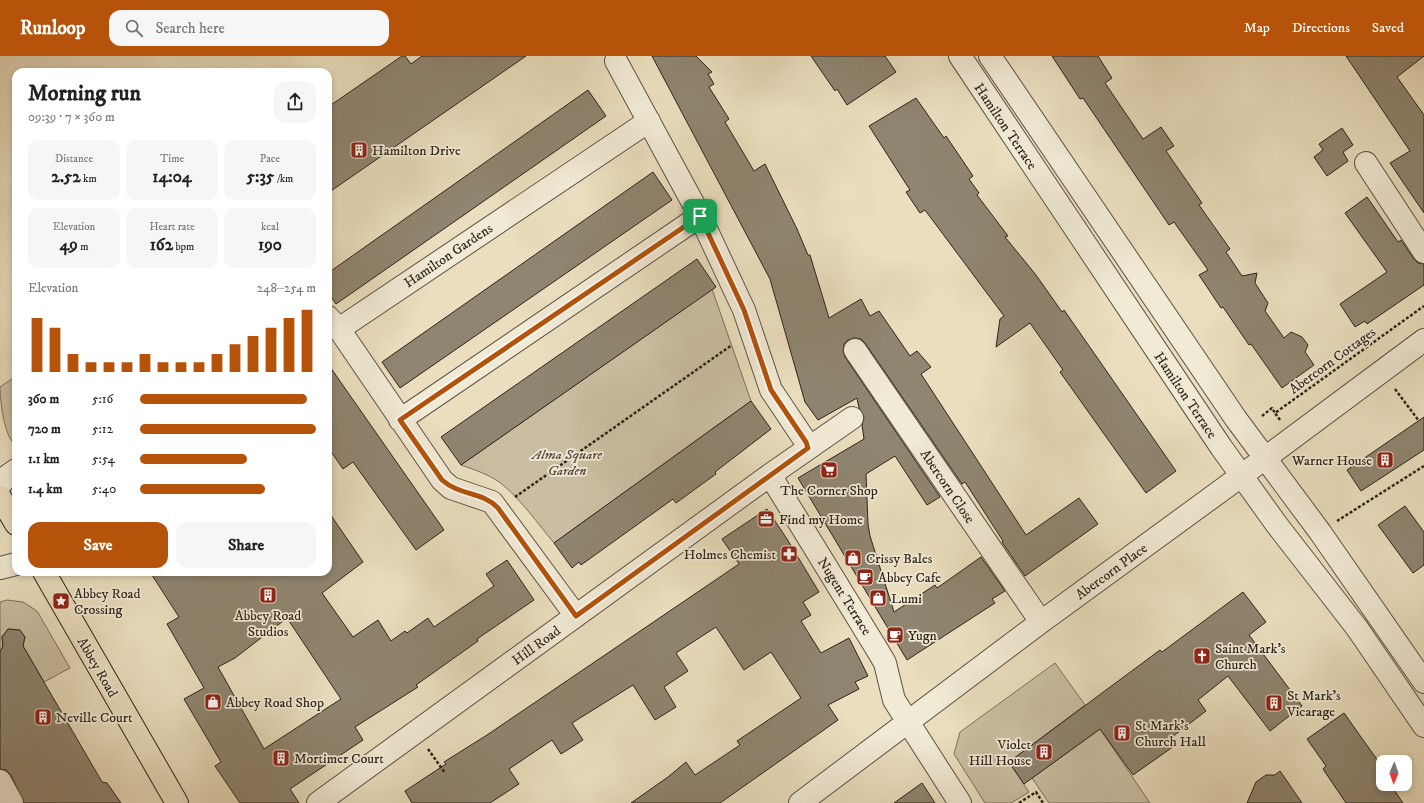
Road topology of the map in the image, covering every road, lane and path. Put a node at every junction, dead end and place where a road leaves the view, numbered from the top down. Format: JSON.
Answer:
{"nodes":[{"id":1,"x":960,"y":56,"type":"edge"},
{"id":2,"x":990,"y":56,"type":"edge"},
{"id":3,"x":616,"y":61,"type":"dead end"},
{"id":4,"x":649,"y":121,"type":"junction"},
{"id":5,"x":1366,"y":163,"type":"dead end"},
{"id":6,"x":700,"y":216,"type":"junction"},
{"id":7,"x":1424,"y":252,"type":"edge"},
{"id":8,"x":1424,"y":306,"type":"edge"},
{"id":9,"x":333,"y":323,"type":"edge"},
{"id":10,"x":1424,"y":340,"type":"edge"},
{"id":11,"x":732,"y":345,"type":"dead end"},
{"id":12,"x":855,"y":350,"type":"dead end"},
{"id":13,"x":1382,"y":371,"type":"junction"},
{"id":14,"x":852,"y":418,"type":"dead end"},
{"id":15,"x":400,"y":420,"type":"junction"},
{"id":16,"x":1418,"y":421,"type":"dead end"},
{"id":17,"x":1293,"y":437,"type":"junction"},
{"id":18,"x":808,"y":448,"type":"junction"},
{"id":19,"x":1264,"y":459,"type":"junction"},
{"id":20,"x":1424,"y":466,"type":"edge"},
{"id":21,"x":12,"y":473,"type":"edge"},
{"id":22,"x":770,"y":475,"type":"junction"},
{"id":23,"x":1242,"y":476,"type":"junction"},
{"id":24,"x":0,"y":485,"type":"edge"},
{"id":25,"x":0,"y":497,"type":"edge"},
{"id":26,"x":515,"y":497,"type":"dead end"},
{"id":27,"x":12,"y":517,"type":"edge"},
{"id":28,"x":1320,"y":532,"type":"junction"},
{"id":29,"x":12,"y":565,"type":"edge"},
{"id":30,"x":0,"y":568,"type":"edge"},
{"id":31,"x":46,"y":576,"type":"edge"},
{"id":32,"x":576,"y":616,"type":"junction"},
{"id":33,"x":1041,"y":622,"type":"junction"},
{"id":34,"x":1424,"y":682,"type":"edge"},
{"id":35,"x":909,"y":722,"type":"junction"},
{"id":36,"x":1424,"y":726,"type":"edge"},
{"id":37,"x":417,"y":731,"type":"junction"},
{"id":38,"x":445,"y":773,"type":"dead end"},
{"id":39,"x":0,"y":781,"type":"edge"},
{"id":40,"x":12,"y":803,"type":"edge"},
{"id":41,"x":177,"y":803,"type":"edge"},
{"id":42,"x":318,"y":803,"type":"edge"},
{"id":43,"x":800,"y":803,"type":"edge"},
{"id":44,"x":960,"y":803,"type":"edge"},
{"id":45,"x":1019,"y":803,"type":"edge"},
{"id":46,"x":1043,"y":803,"type":"edge"}],
"edges":[{"from":1,"to":23,"type":"street","name":"Hamilton Terrace"},
{"from":2,"to":19,"type":"street","name":"Hamilton Terrace"},
{"from":3,"to":4,"type":"street"},
{"from":4,"to":6,"type":"street"},
{"from":4,"to":9,"type":"street","name":"Hamilton Gardens"},
{"from":5,"to":7,"type":"street"},
{"from":6,"to":15,"type":"street"},
{"from":6,"to":18,"type":"street"},
{"from":8,"to":17,"type":"path","name":"Abercorn Cottages"},
{"from":9,"to":15,"type":"street","name":"Hamilton Gardens"},
{"from":10,"to":13,"type":"street","name":"Abercorn Place"},
{"from":11,"to":26,"type":"path"},
{"from":12,"to":33,"type":"street","name":"Abercorn Close"},
{"from":13,"to":16,"type":"path"},
{"from":13,"to":17,"type":"street","name":"Abercorn Place"},
{"from":14,"to":18,"type":"street","name":"Hill Road"},
{"from":15,"to":32,"type":"street","name":"Hamilton Gardens"},
{"from":17,"to":19,"type":"street","name":"Abercorn Place"},
{"from":18,"to":22,"type":"street","name":"Hill Road"},
{"from":19,"to":23,"type":"street","name":"Abercorn Place"},
{"from":19,"to":28,"type":"street","name":"Hamilton Terrace"},
{"from":20,"to":28,"type":"path"},
{"from":21,"to":24,"type":"street"},
{"from":22,"to":32,"type":"street","name":"Hill Road"},
{"from":22,"to":35,"type":"street","name":"Nugent Terrace"},
{"from":23,"to":33,"type":"street","name":"Abercorn Place"},
{"from":23,"to":36,"type":"street","name":"Hamilton Terrace"},
{"from":25,"to":27,"type":"main road"},
{"from":28,"to":34,"type":"street","name":"Hamilton Terrace"},
{"from":29,"to":30,"type":"street"},
{"from":31,"to":41,"type":"main road","name":"Abbey Road"},
{"from":32,"to":37,"type":"street","name":"Hill Road"},
{"from":33,"to":35,"type":"street","name":"Abercorn Place"},
{"from":35,"to":43,"type":"street","name":"Abercorn Place"},
{"from":35,"to":44,"type":"street","name":"Nugent Terrace"},
{"from":37,"to":38,"type":"path"},
{"from":37,"to":42,"type":"street","name":"Hill Road"},
{"from":39,"to":40,"type":"street"},
{"from":45,"to":46,"type":"path"}]}
